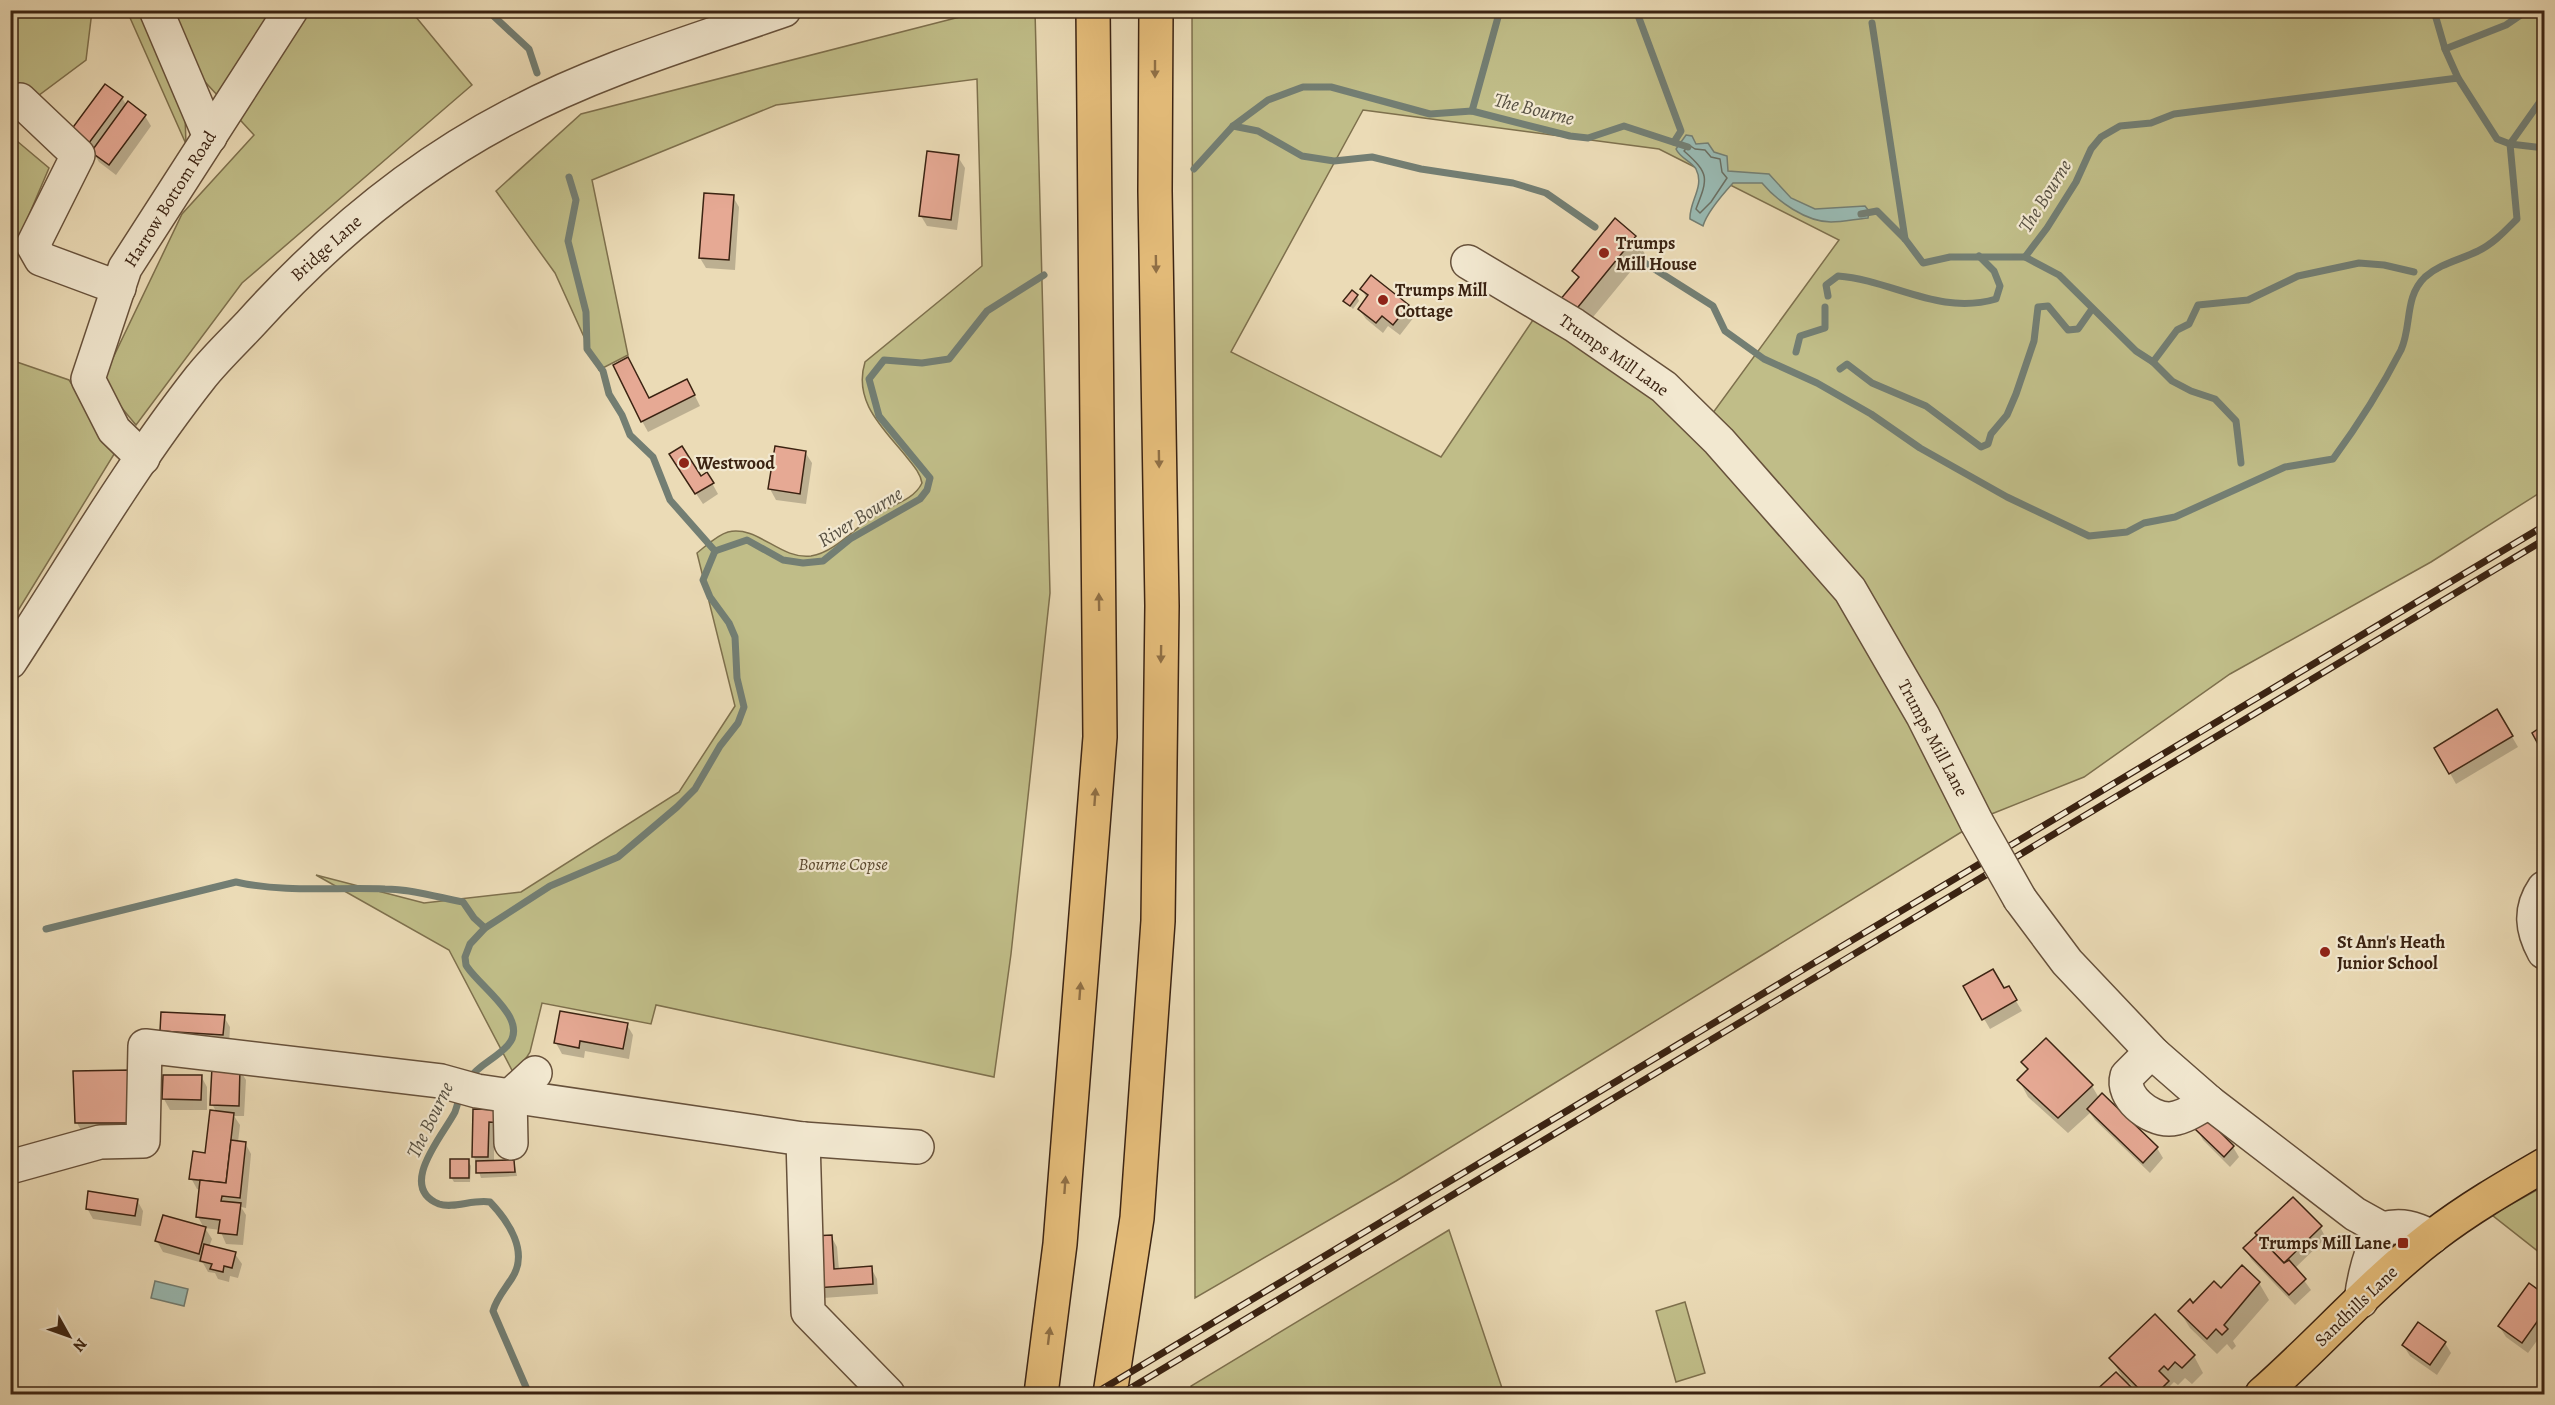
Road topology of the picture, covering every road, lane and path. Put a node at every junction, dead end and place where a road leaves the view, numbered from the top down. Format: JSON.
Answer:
{"nodes":[{"id":1,"x":156,"y":10,"type":"edge"},
{"id":2,"x":291,"y":10,"type":"edge"},
{"id":3,"x":784,"y":10,"type":"edge"},
{"id":4,"x":1093,"y":10,"type":"edge"},
{"id":5,"x":1156,"y":10,"type":"edge"},
{"id":6,"x":21,"y":100,"type":"dead end"},
{"id":7,"x":210,"y":137,"type":"junction"},
{"id":8,"x":1468,"y":262,"type":"dead end"},
{"id":9,"x":119,"y":288,"type":"junction"},
{"id":10,"x":143,"y":458,"type":"junction"},
{"id":11,"x":10,"y":662,"type":"edge"},
{"id":12,"x":2544,"y":888,"type":"edge"},
{"id":13,"x":2544,"y":952,"type":"edge"},
{"id":14,"x":2154,"y":1054,"type":"junction"},
{"id":15,"x":535,"y":1073,"type":"dead end"},
{"id":16,"x":510,"y":1096,"type":"junction"},
{"id":17,"x":2209,"y":1102,"type":"junction"},
{"id":18,"x":803,"y":1139,"type":"junction"},
{"id":19,"x":511,"y":1143,"type":"dead end"},
{"id":20,"x":917,"y":1147,"type":"dead end"},
{"id":21,"x":2544,"y":1165,"type":"edge"},
{"id":22,"x":10,"y":1167,"type":"edge"},
{"id":23,"x":2382,"y":1229,"type":"junction"},
{"id":24,"x":2432,"y":1237,"type":"junction"},
{"id":25,"x":2361,"y":1301,"type":"junction"},
{"id":26,"x":888,"y":1395,"type":"edge"},
{"id":27,"x":1041,"y":1395,"type":"edge"},
{"id":28,"x":1110,"y":1395,"type":"edge"},
{"id":29,"x":2262,"y":1395,"type":"edge"}],
"edges":[{"from":1,"to":7,"type":"street"},
{"from":2,"to":7,"type":"street","name":"Harrow Bottom Road"},
{"from":3,"to":10,"type":"street","name":"Bridge Lane"},
{"from":27,"to":4,"type":"main road","one_way":true},
{"from":5,"to":28,"type":"main road","one_way":true},
{"from":6,"to":9,"type":"street"},
{"from":7,"to":9,"type":"street","name":"Harrow Bottom Road"},
{"from":8,"to":14,"type":"street","name":"Trumps Mill Lane","bridge":true},
{"from":9,"to":10,"type":"street","name":"Harrow Bottom Road"},
{"from":10,"to":11,"type":"street","name":"Bridge Lane"},
{"from":12,"to":13,"type":"street"},
{"from":14,"to":17,"type":"street","name":"Trumps Mill Lane"},
{"from":14,"to":17,"type":"street"},
{"from":15,"to":16,"type":"street"},
{"from":16,"to":18,"type":"street"},
{"from":16,"to":19,"type":"street"},
{"from":16,"to":22,"type":"street"},
{"from":17,"to":23,"type":"street","name":"Trumps Mill Lane"},
{"from":18,"to":20,"type":"street"},
{"from":18,"to":26,"type":"street"},
{"from":21,"to":24,"type":"main road","name":"Sandhills Lane"},
{"from":23,"to":24,"type":"street"},
{"from":23,"to":25,"type":"street"},
{"from":24,"to":25,"type":"main road","name":"Sandhills Lane"},
{"from":25,"to":29,"type":"main road","name":"Sandhills Lane"}]}
